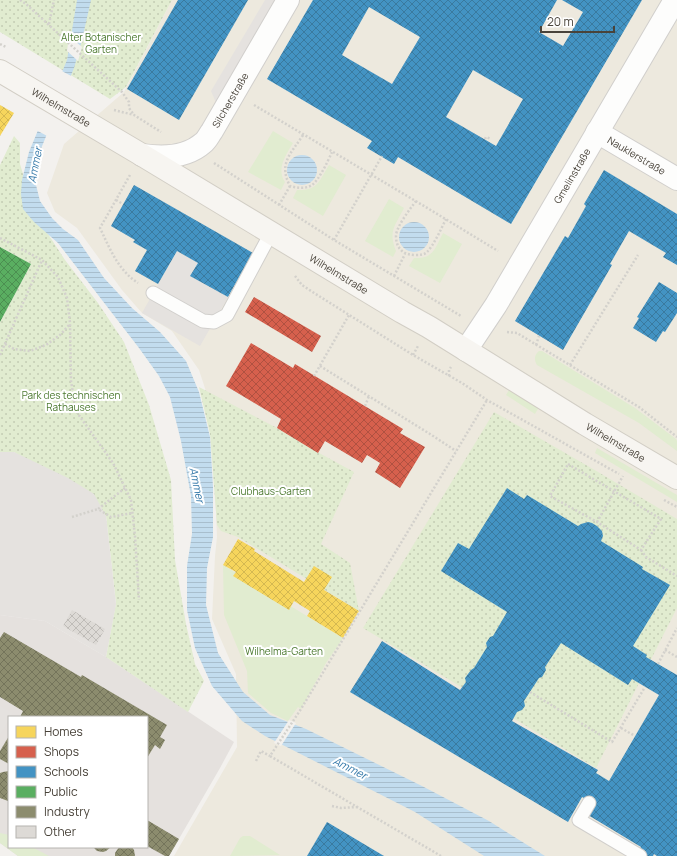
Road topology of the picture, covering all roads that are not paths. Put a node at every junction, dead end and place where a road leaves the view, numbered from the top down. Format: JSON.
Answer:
{"nodes":[{"id":1,"x":288,"y":0,"type":"edge"},
{"id":2,"x":675,"y":0,"type":"edge"},
{"id":3,"x":0,"y":72,"type":"edge"},
{"id":4,"x":597,"y":132,"type":"junction"},
{"id":5,"x":142,"y":155,"type":"junction"},
{"id":6,"x":677,"y":179,"type":"edge"},
{"id":7,"x":271,"y":233,"type":"junction"},
{"id":8,"x":153,"y":293,"type":"road end"},
{"id":9,"x":466,"y":350,"type":"junction"},
{"id":10,"x":677,"y":478,"type":"edge"},
{"id":11,"x":589,"y":803,"type":"dead end"},
{"id":12,"x":640,"y":856,"type":"edge"}],
"edges":[{"from":1,"to":5,"type":"street","name":"Silcherstraße"},
{"from":2,"to":4,"type":"street","name":"Gmelinstraße"},
{"from":3,"to":5,"type":"main road","name":"Wilhelmstraße"},
{"from":4,"to":6,"type":"street","name":"Nauklerstraße"},
{"from":4,"to":9,"type":"street","name":"Gmelinstraße"},
{"from":5,"to":7,"type":"main road","name":"Wilhelmstraße"},
{"from":7,"to":8,"type":"lane"},
{"from":7,"to":9,"type":"main road","name":"Wilhelmstraße"},
{"from":9,"to":10,"type":"main road","name":"Wilhelmstraße"},
{"from":11,"to":12,"type":"lane"}]}
